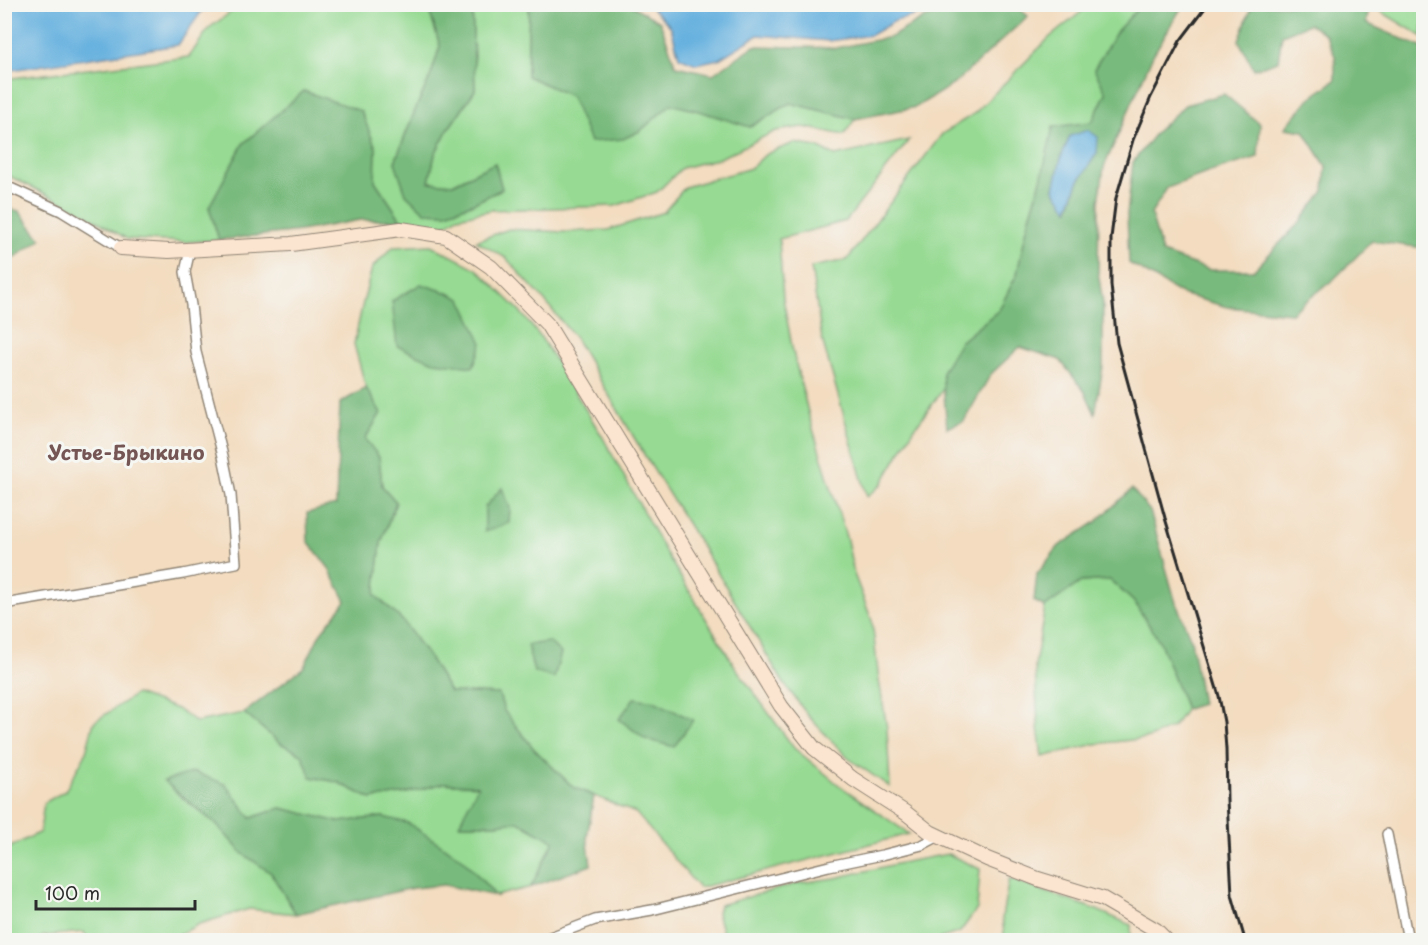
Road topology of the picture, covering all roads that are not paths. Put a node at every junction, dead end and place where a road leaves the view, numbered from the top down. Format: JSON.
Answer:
{"nodes":[{"id":1,"x":4,"y":185,"type":"edge"},
{"id":2,"x":121,"y":248,"type":"joint"},
{"id":3,"x":190,"y":250,"type":"junction"},
{"id":4,"x":4,"y":604,"type":"edge"},
{"id":5,"x":1387,"y":834,"type":"dead end"},
{"id":6,"x":939,"y":836,"type":"junction"},
{"id":7,"x":542,"y":940,"type":"edge"},
{"id":8,"x":1166,"y":940,"type":"edge"},
{"id":9,"x":1408,"y":940,"type":"edge"}],
"edges":[{"from":1,"to":2,"type":"street"},
{"from":2,"to":3,"type":"street"},
{"from":3,"to":4,"type":"street"},
{"from":3,"to":6,"type":"street"},
{"from":5,"to":9,"type":"street"},
{"from":6,"to":7,"type":"street"},
{"from":6,"to":8,"type":"street"}]}
